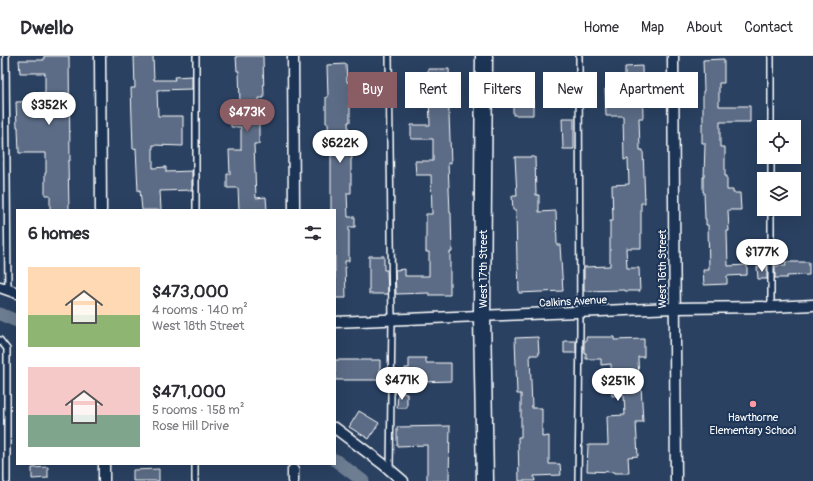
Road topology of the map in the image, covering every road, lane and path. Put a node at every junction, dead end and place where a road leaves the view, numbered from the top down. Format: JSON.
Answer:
{"nodes":[{"id":1,"x":6,"y":56,"type":"edge"},
{"id":2,"x":100,"y":56,"type":"edge"},
{"id":3,"x":196,"y":56,"type":"edge"},
{"id":4,"x":293,"y":56,"type":"edge"},
{"id":5,"x":389,"y":56,"type":"edge"},
{"id":6,"x":484,"y":56,"type":"edge"},
{"id":7,"x":579,"y":56,"type":"edge"},
{"id":8,"x":673,"y":56,"type":"edge"},
{"id":9,"x":771,"y":56,"type":"edge"},
{"id":10,"x":771,"y":120,"type":"edge"},
{"id":11,"x":101,"y":209,"type":"edge"},
{"id":12,"x":196,"y":209,"type":"edge"},
{"id":13,"x":294,"y":209,"type":"edge"},
{"id":14,"x":771,"y":216,"type":"edge"},
{"id":15,"x":8,"y":290,"type":"edge"},
{"id":16,"x":813,"y":306,"type":"edge"},
{"id":17,"x":674,"y":308,"type":"junction"},
{"id":18,"x":771,"y":308,"type":"junction"},
{"id":19,"x":580,"y":312,"type":"junction"},
{"id":20,"x":482,"y":316,"type":"junction"},
{"id":21,"x":392,"y":320,"type":"junction"},
{"id":22,"x":336,"y":322,"type":"edge"},
{"id":23,"x":0,"y":340,"type":"edge"},
{"id":24,"x":336,"y":429,"type":"edge"},
{"id":25,"x":104,"y":465,"type":"edge"},
{"id":26,"x":195,"y":465,"type":"edge"},
{"id":27,"x":292,"y":470,"type":"dead end"},
{"id":28,"x":390,"y":470,"type":"junction"},
{"id":29,"x":7,"y":481,"type":"edge"},
{"id":30,"x":104,"y":481,"type":"edge"},
{"id":31,"x":195,"y":481,"type":"edge"},
{"id":32,"x":293,"y":481,"type":"edge"},
{"id":33,"x":403,"y":481,"type":"edge"},
{"id":34,"x":485,"y":481,"type":"edge"},
{"id":35,"x":578,"y":481,"type":"edge"},
{"id":36,"x":676,"y":481,"type":"edge"}],
"edges":[{"from":1,"to":15,"type":"lane"},
{"from":2,"to":11,"type":"street"},
{"from":3,"to":12,"type":"lane"},
{"from":4,"to":13,"type":"street"},
{"from":5,"to":21,"type":"lane"},
{"from":6,"to":20,"type":"main road","name":"West 17th Street"},
{"from":7,"to":19,"type":"lane"},
{"from":8,"to":17,"type":"street","name":"West 16th Street"},
{"from":9,"to":10,"type":"lane"},
{"from":14,"to":18,"type":"lane"},
{"from":16,"to":18,"type":"street","name":"Calkins Avenue"},
{"from":17,"to":18,"type":"street","name":"Calkins Avenue"},
{"from":17,"to":19,"type":"street","name":"Calkins Avenue"},
{"from":17,"to":36,"type":"street","name":"West 16th Street"},
{"from":19,"to":20,"type":"street","name":"Calkins Avenue"},
{"from":19,"to":35,"type":"lane"},
{"from":20,"to":21,"type":"street","name":"Calkins Avenue"},
{"from":20,"to":34,"type":"main road","name":"West 17th Street"},
{"from":21,"to":22,"type":"street","name":"Calkins Avenue"},
{"from":21,"to":28,"type":"lane"},
{"from":23,"to":29,"type":"lane"},
{"from":24,"to":28,"type":"street"},
{"from":25,"to":30,"type":"street"},
{"from":26,"to":31,"type":"lane"},
{"from":27,"to":32,"type":"street"},
{"from":28,"to":33,"type":"street"}]}
